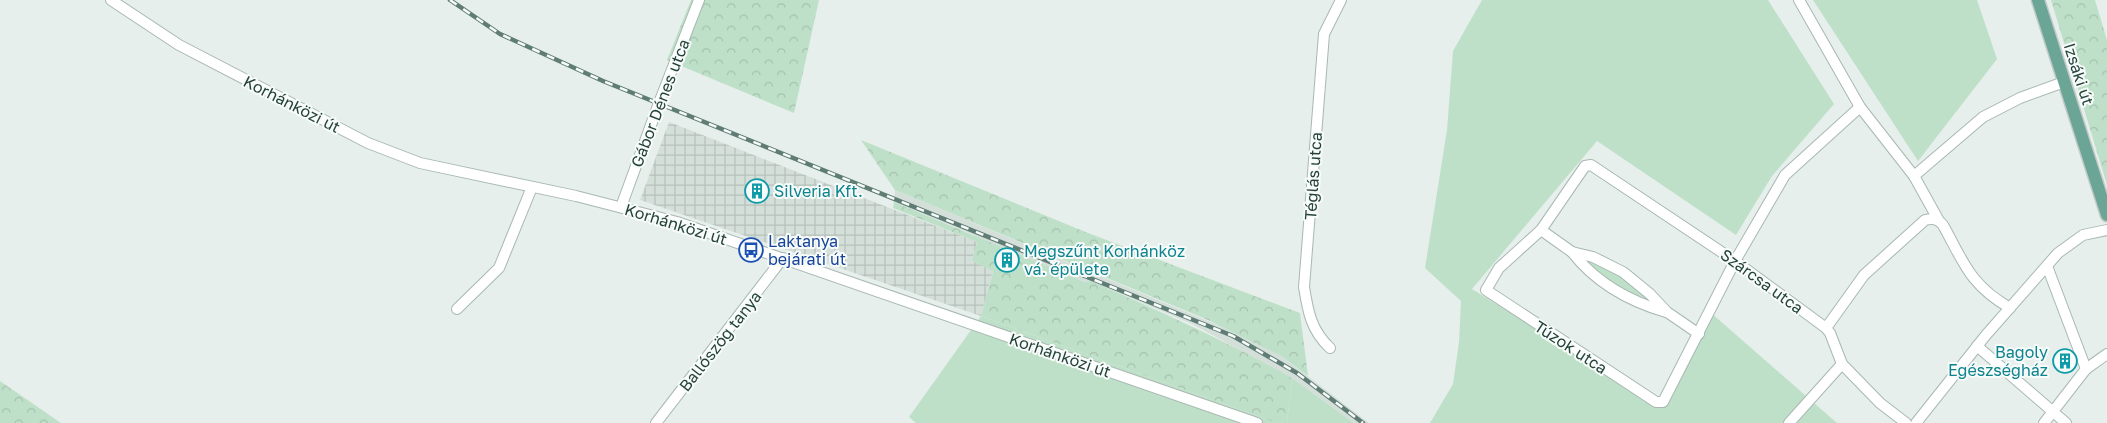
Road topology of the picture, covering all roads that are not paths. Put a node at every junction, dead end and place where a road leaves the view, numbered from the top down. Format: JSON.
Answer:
{"nodes":[{"id":1,"x":111,"y":0,"type":"edge"},
{"id":2,"x":700,"y":0,"type":"edge"},
{"id":3,"x":1341,"y":0,"type":"edge"},
{"id":4,"x":1799,"y":0,"type":"edge"},
{"id":5,"x":2038,"y":0,"type":"edge"},
{"id":6,"x":2064,"y":82,"type":"junction"},
{"id":7,"x":1860,"y":107,"type":"junction"},
{"id":8,"x":1591,"y":165,"type":"joint"},
{"id":9,"x":1914,"y":176,"type":"junction"},
{"id":10,"x":532,"y":187,"type":"junction"},
{"id":11,"x":621,"y":207,"type":"junction"},
{"id":12,"x":2107,"y":215,"type":"edge"},
{"id":13,"x":1940,"y":221,"type":"junction"},
{"id":14,"x":1541,"y":230,"type":"junction"},
{"id":15,"x":2107,"y":230,"type":"edge"},
{"id":16,"x":1572,"y":252,"type":"junction"},
{"id":17,"x":783,"y":258,"type":"junction"},
{"id":18,"x":1736,"y":261,"type":"junction"},
{"id":19,"x":2047,"y":266,"type":"junction"},
{"id":20,"x":2010,"y":308,"type":"junction"},
{"id":21,"x":457,"y":310,"type":"dead end"},
{"id":22,"x":1667,"y":312,"type":"junction"},
{"id":23,"x":1826,"y":328,"type":"junction"},
{"id":24,"x":1699,"y":334,"type":"junction"},
{"id":25,"x":1977,"y":346,"type":"junction"},
{"id":26,"x":1330,"y":348,"type":"dead end"},
{"id":27,"x":2107,"y":354,"type":"edge"},
{"id":28,"x":1842,"y":364,"type":"junction"},
{"id":29,"x":2086,"y":369,"type":"junction"},
{"id":30,"x":2053,"y":412,"type":"junction"},
{"id":31,"x":656,"y":423,"type":"edge"},
{"id":32,"x":1257,"y":423,"type":"edge"},
{"id":33,"x":1789,"y":423,"type":"edge"},
{"id":34,"x":1906,"y":423,"type":"edge"},
{"id":35,"x":1916,"y":423,"type":"edge"},
{"id":36,"x":2044,"y":423,"type":"edge"},
{"id":37,"x":2066,"y":423,"type":"edge"}],
"edges":[{"from":1,"to":10,"type":"street","name":"Korhánközi út"},
{"from":2,"to":11,"type":"street","name":"Gábor Dénes utca"},
{"from":3,"to":26,"type":"street","name":"Téglás utca"},
{"from":4,"to":7,"type":"street"},
{"from":5,"to":6,"type":"main road","name":"Izsáki út"},
{"from":6,"to":9,"type":"street"},
{"from":6,"to":12,"type":"main road","name":"Izsáki út"},
{"from":7,"to":9,"type":"street"},
{"from":7,"to":18,"type":"street","name":"Túzok utca"},
{"from":8,"to":14,"type":"street","name":"Túzok utca"},
{"from":8,"to":18,"type":"street","name":"Szárcsa utca"},
{"from":9,"to":13,"type":"street"},
{"from":10,"to":11,"type":"street","name":"Korhánközi út"},
{"from":10,"to":21,"type":"street"},
{"from":11,"to":17,"type":"street","name":"Korhánközi út"},
{"from":13,"to":20,"type":"street"},
{"from":13,"to":23,"type":"street"},
{"from":14,"to":16,"type":"street"},
{"from":14,"to":24,"type":"street","name":"Túzok utca"},
{"from":15,"to":19,"type":"street"},
{"from":16,"to":22,"type":"street"},
{"from":16,"to":22,"type":"street"},
{"from":17,"to":31,"type":"street","name":"Ballószög tanya"},
{"from":17,"to":32,"type":"street","name":"Korhánközi út"},
{"from":18,"to":23,"type":"street","name":"Szárcsa utca"},
{"from":18,"to":24,"type":"street","name":"Túzok utca"},
{"from":19,"to":20,"type":"street"},
{"from":19,"to":29,"type":"street"},
{"from":20,"to":25,"type":"street"},
{"from":22,"to":24,"type":"street"},
{"from":23,"to":28,"type":"street","name":"Szárcsa utca"},
{"from":25,"to":30,"type":"street"},
{"from":25,"to":35,"type":"street"},
{"from":27,"to":29,"type":"street"},
{"from":28,"to":33,"type":"street"},
{"from":28,"to":34,"type":"street","name":"Szárcsa utca"},
{"from":29,"to":30,"type":"street"},
{"from":30,"to":36,"type":"street"},
{"from":30,"to":37,"type":"street"}]}
